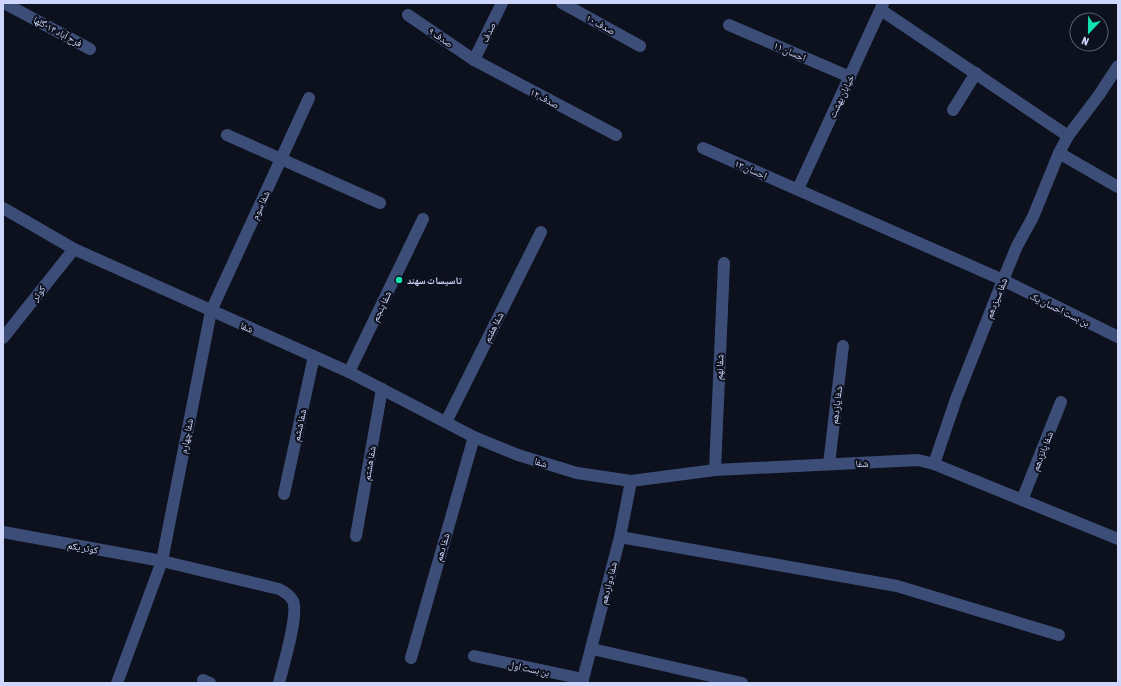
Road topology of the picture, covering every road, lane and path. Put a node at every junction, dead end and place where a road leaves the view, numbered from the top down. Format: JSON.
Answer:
{"nodes":[{"id":1,"x":4,"y":3,"type":"edge"},
{"id":2,"x":502,"y":3,"type":"edge"},
{"id":3,"x":562,"y":3,"type":"edge"},
{"id":4,"x":882,"y":7,"type":"edge"},
{"id":5,"x":408,"y":15,"type":"dead end"},
{"id":6,"x":729,"y":25,"type":"dead end"},
{"id":7,"x":640,"y":46,"type":"dead end"},
{"id":8,"x":90,"y":49,"type":"dead end"},
{"id":9,"x":474,"y":60,"type":"junction"},
{"id":10,"x":1118,"y":66,"type":"edge"},
{"id":11,"x":976,"y":73,"type":"junction"},
{"id":12,"x":850,"y":77,"type":"junction"},
{"id":13,"x":309,"y":98,"type":"dead end"},
{"id":14,"x":953,"y":110,"type":"dead end"},
{"id":15,"x":226,"y":135,"type":"dead end"},
{"id":16,"x":616,"y":135,"type":"dead end"},
{"id":17,"x":1068,"y":136,"type":"junction"},
{"id":18,"x":703,"y":148,"type":"dead end"},
{"id":19,"x":1059,"y":153,"type":"junction"},
{"id":20,"x":281,"y":159,"type":"junction"},
{"id":21,"x":1118,"y":187,"type":"edge"},
{"id":22,"x":798,"y":189,"type":"junction"},
{"id":23,"x":380,"y":203,"type":"dead end"},
{"id":24,"x":3,"y":208,"type":"edge"},
{"id":25,"x":423,"y":219,"type":"dead end"},
{"id":26,"x":541,"y":232,"type":"dead end"},
{"id":27,"x":74,"y":249,"type":"junction"},
{"id":28,"x":724,"y":263,"type":"dead end"},
{"id":29,"x":1003,"y":280,"type":"junction"},
{"id":30,"x":211,"y":311,"type":"junction"},
{"id":31,"x":1118,"y":337,"type":"edge"},
{"id":32,"x":3,"y":338,"type":"edge"},
{"id":33,"x":844,"y":346,"type":"dead end"},
{"id":34,"x":314,"y":356,"type":"junction"},
{"id":35,"x":349,"y":372,"type":"junction"},
{"id":36,"x":382,"y":389,"type":"junction"},
{"id":37,"x":1061,"y":402,"type":"dead end"},
{"id":38,"x":446,"y":422,"type":"junction"},
{"id":39,"x":474,"y":437,"type":"junction"},
{"id":40,"x":829,"y":464,"type":"junction"},
{"id":41,"x":934,"y":464,"type":"junction"},
{"id":42,"x":715,"y":470,"type":"junction"},
{"id":43,"x":631,"y":481,"type":"junction"},
{"id":44,"x":284,"y":494,"type":"dead end"},
{"id":45,"x":1022,"y":500,"type":"junction"},
{"id":46,"x":3,"y":532,"type":"edge"},
{"id":47,"x":356,"y":536,"type":"dead end"},
{"id":48,"x":620,"y":537,"type":"junction"},
{"id":49,"x":1118,"y":539,"type":"edge"},
{"id":50,"x":162,"y":561,"type":"junction"},
{"id":51,"x":1059,"y":635,"type":"dead end"},
{"id":52,"x":592,"y":649,"type":"junction"},
{"id":53,"x":474,"y":656,"type":"dead end"},
{"id":54,"x":411,"y":658,"type":"dead end"},
{"id":55,"x":583,"y":681,"type":"edge"},
{"id":56,"x":117,"y":683,"type":"edge"},
{"id":57,"x":279,"y":683,"type":"edge"},
{"id":58,"x":742,"y":683,"type":"edge"}],
"edges":[{"from":1,"to":8,"type":"street","name":"فرح آباد ۱۴-گلها"},
{"from":2,"to":9,"type":"street","name":"صدف"},
{"from":3,"to":7,"type":"street","name":"صدف ۱۰"},
{"from":4,"to":11,"type":"street"},
{"from":4,"to":12,"type":"street","name":"خیابان بهشت"},
{"from":5,"to":9,"type":"street","name":"صدف ۹"},
{"from":6,"to":12,"type":"street","name":"احسان ۱۱"},
{"from":9,"to":16,"type":"street","name":"صدف ۱۲"},
{"from":10,"to":17,"type":"street","name":"شفا سیزدهم"},
{"from":11,"to":14,"type":"street"},
{"from":11,"to":17,"type":"street"},
{"from":12,"to":22,"type":"street","name":"خیابان بهشت"},
{"from":13,"to":20,"type":"street","name":"شفا سوم"},
{"from":15,"to":20,"type":"street"},
{"from":17,"to":19,"type":"street","name":"شفا سیزدهم"},
{"from":18,"to":22,"type":"street","name":"احسان ۱۳"},
{"from":19,"to":21,"type":"street"},
{"from":19,"to":29,"type":"street","name":"شفا سیزدهم"},
{"from":20,"to":23,"type":"street"},
{"from":20,"to":30,"type":"street","name":"شفا سوم"},
{"from":22,"to":29,"type":"street","name":"احسان ۱۳"},
{"from":24,"to":27,"type":"street","name":"شفا"},
{"from":25,"to":35,"type":"street","name":"شفا پنجم"},
{"from":26,"to":38,"type":"street","name":"شفا هفتم"},
{"from":27,"to":30,"type":"street","name":"شفا"},
{"from":27,"to":32,"type":"street","name":"کوثر"},
{"from":28,"to":42,"type":"street","name":"شفا نهم"},
{"from":29,"to":31,"type":"street","name":"بن بست احسان یک"},
{"from":29,"to":41,"type":"street","name":"شفا سیزدهم"},
{"from":30,"to":34,"type":"street","name":"شفا"},
{"from":30,"to":50,"type":"street","name":"شفا چهارم"},
{"from":33,"to":40,"type":"street","name":"شفا یازدهم"},
{"from":34,"to":35,"type":"street","name":"شفا"},
{"from":34,"to":44,"type":"street","name":"شفا ششم"},
{"from":35,"to":36,"type":"street","name":"شفا"},
{"from":36,"to":38,"type":"street","name":"شفا"},
{"from":36,"to":47,"type":"street","name":"شفا هشتم"},
{"from":37,"to":45,"type":"street","name":"شفا پانزدهم"},
{"from":38,"to":39,"type":"street","name":"شفا"},
{"from":39,"to":43,"type":"street","name":"شفا"},
{"from":39,"to":54,"type":"street","name":"شفا دهم"},
{"from":40,"to":41,"type":"street","name":"شفا"},
{"from":40,"to":42,"type":"street","name":"شفا"},
{"from":41,"to":45,"type":"street","name":"شفا"},
{"from":42,"to":43,"type":"street","name":"شفا"},
{"from":43,"to":48,"type":"street","name":"شفا دوازدهم"},
{"from":45,"to":49,"type":"street","name":"شفا"},
{"from":46,"to":50,"type":"street","name":"کوثر یکم"},
{"from":48,"to":51,"type":"street"},
{"from":48,"to":52,"type":"street","name":"شفا دوازدهم"},
{"from":50,"to":56,"type":"street","name":"شفا چهارم"},
{"from":50,"to":57,"type":"street"},
{"from":52,"to":55,"type":"street","name":"شفا دوازدهم"},
{"from":52,"to":58,"type":"street"},
{"from":53,"to":55,"type":"street","name":"بن بست اول"}]}
